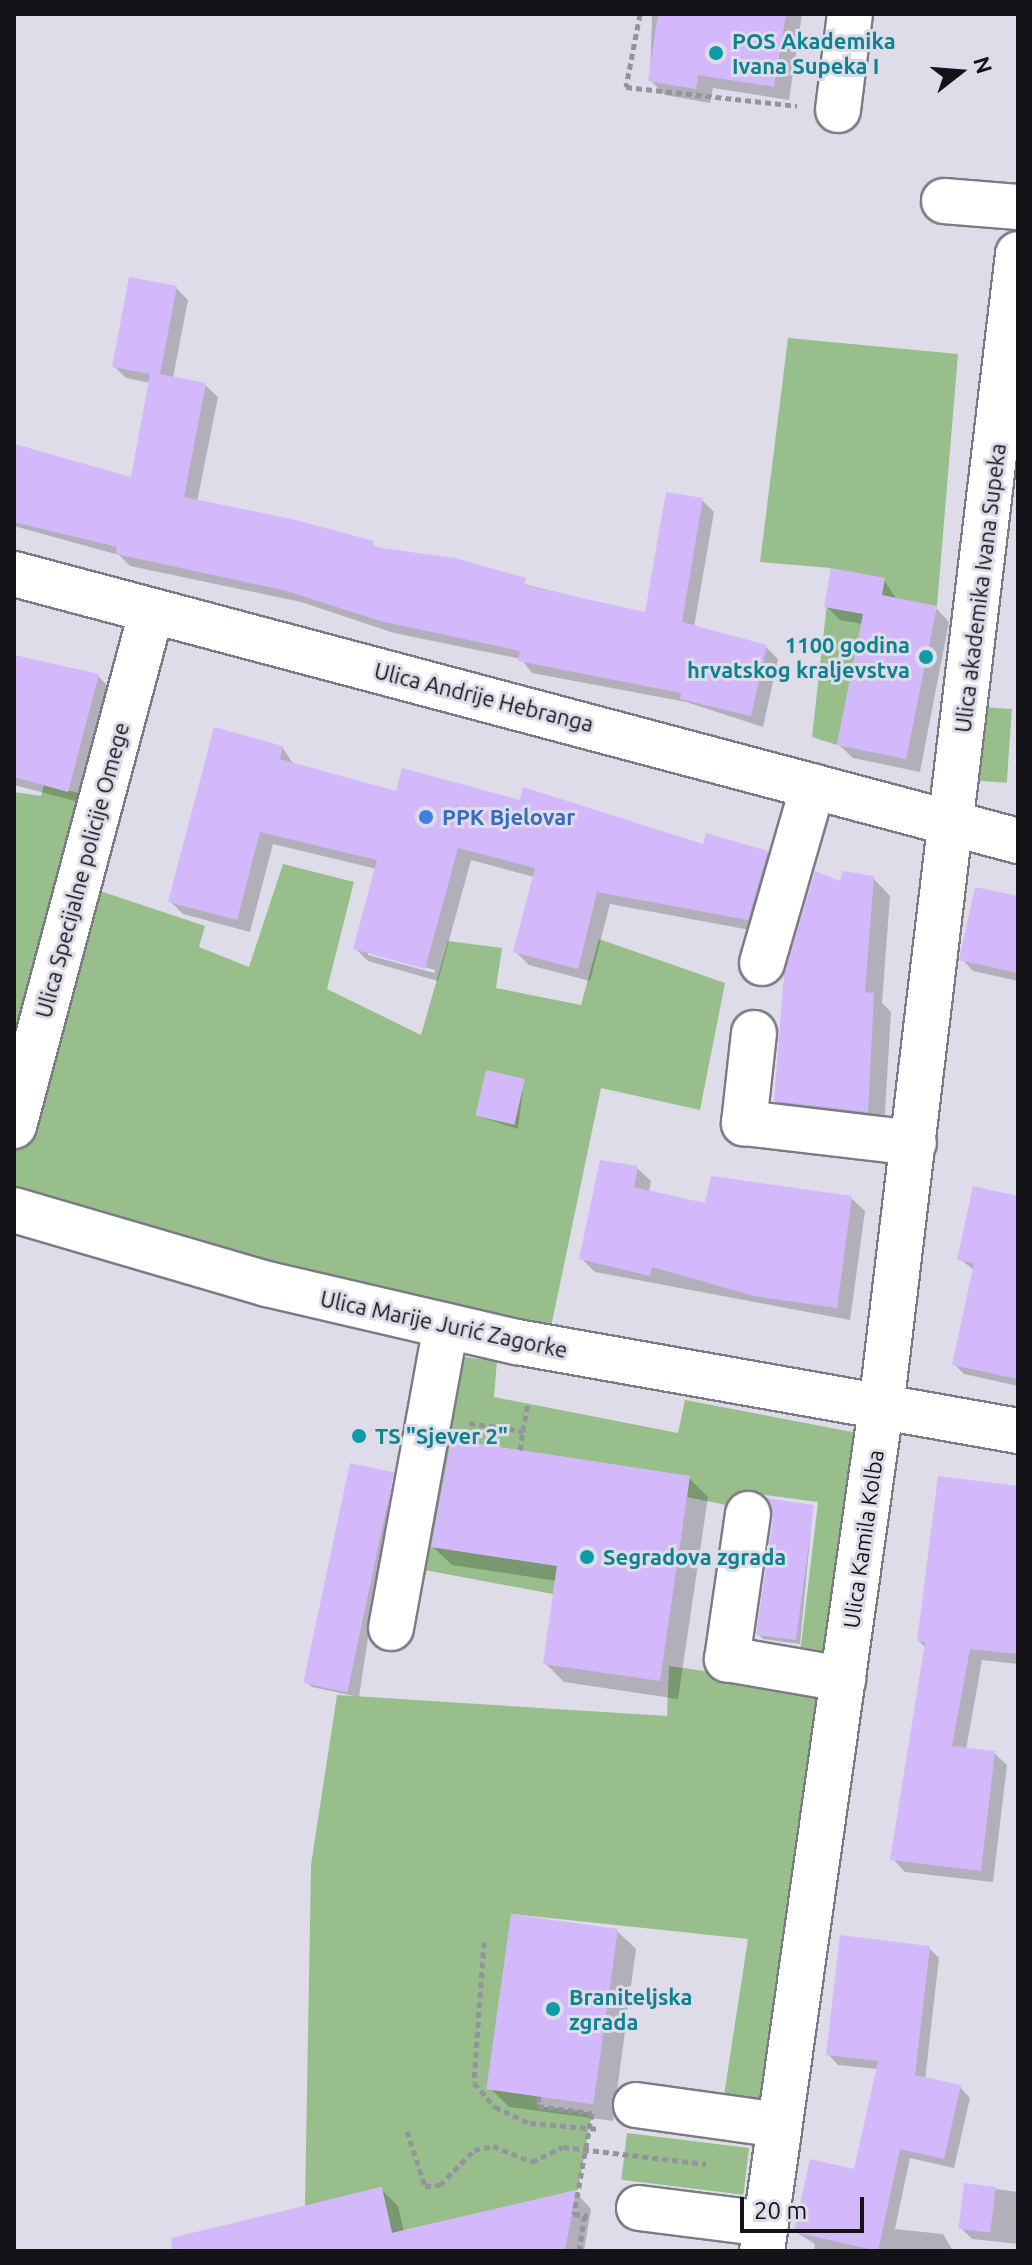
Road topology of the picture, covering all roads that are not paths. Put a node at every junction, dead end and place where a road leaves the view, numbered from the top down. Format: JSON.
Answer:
{"nodes":[{"id":1,"x":850,"y":14,"type":"edge"},
{"id":2,"x":838,"y":110,"type":"road end"},
{"id":3,"x":944,"y":201,"type":"dead end"},
{"id":4,"x":1018,"y":207,"type":"edge"},
{"id":5,"x":1018,"y":254,"type":"edge"},
{"id":6,"x":14,"y":574,"type":"edge"},
{"id":7,"x":151,"y":613,"type":"junction"},
{"id":8,"x":813,"y":786,"type":"junction"},
{"id":9,"x":952,"y":825,"type":"junction"},
{"id":10,"x":1018,"y":841,"type":"edge"},
{"id":11,"x":762,"y":963,"type":"dead end"},
{"id":12,"x":754,"y":1033,"type":"dead end"},
{"id":13,"x":14,"y":1126,"type":"edge"},
{"id":14,"x":914,"y":1143,"type":"junction"},
{"id":15,"x":14,"y":1210,"type":"edge"},
{"id":16,"x":446,"y":1326,"type":"junction"},
{"id":17,"x":881,"y":1408,"type":"junction"},
{"id":18,"x":1018,"y":1431,"type":"edge"},
{"id":19,"x":748,"y":1514,"type":"dead end"},
{"id":20,"x":391,"y":1628,"type":"dead end"},
{"id":21,"x":843,"y":1679,"type":"junction"},
{"id":22,"x":636,"y":2105,"type":"dead end"},
{"id":23,"x":780,"y":2125,"type":"junction"},
{"id":24,"x":639,"y":2208,"type":"dead end"},
{"id":25,"x":764,"y":2238,"type":"edge"}],
"edges":[{"from":1,"to":2,"type":"street"},
{"from":3,"to":4,"type":"street"},
{"from":5,"to":9,"type":"street","name":"Ulica akademika Ivana Supeka"},
{"from":6,"to":7,"type":"street","name":"Ulica Andrije Hebranga"},
{"from":7,"to":8,"type":"street","name":"Ulica Andrije Hebranga"},
{"from":7,"to":13,"type":"street","name":"Ulica Specijalne policije Omege"},
{"from":8,"to":9,"type":"street","name":"Ulica Andrije Hebranga"},
{"from":8,"to":11,"type":"street"},
{"from":9,"to":10,"type":"street","name":"Ulica Andrije Hebranga"},
{"from":9,"to":14,"type":"street","name":"Ulica Kamila Kolba"},
{"from":12,"to":14,"type":"street"},
{"from":14,"to":17,"type":"street","name":"Ulica Kamila Kolba"},
{"from":15,"to":16,"type":"street","name":"Ulica Marije Jurić Zagorke"},
{"from":16,"to":17,"type":"street","name":"Ulica Marije Jurić Zagorke"},
{"from":16,"to":20,"type":"street"},
{"from":17,"to":18,"type":"street","name":"Ulica Marije Jurić Zagorke"},
{"from":17,"to":21,"type":"street","name":"Ulica Kamila Kolba"},
{"from":19,"to":21,"type":"street"},
{"from":21,"to":23,"type":"street","name":"Ulica Kamila Kolba"},
{"from":22,"to":23,"type":"street"},
{"from":23,"to":25,"type":"street","name":"Ulica Kamila Kolba"},
{"from":24,"to":25,"type":"street"}]}
